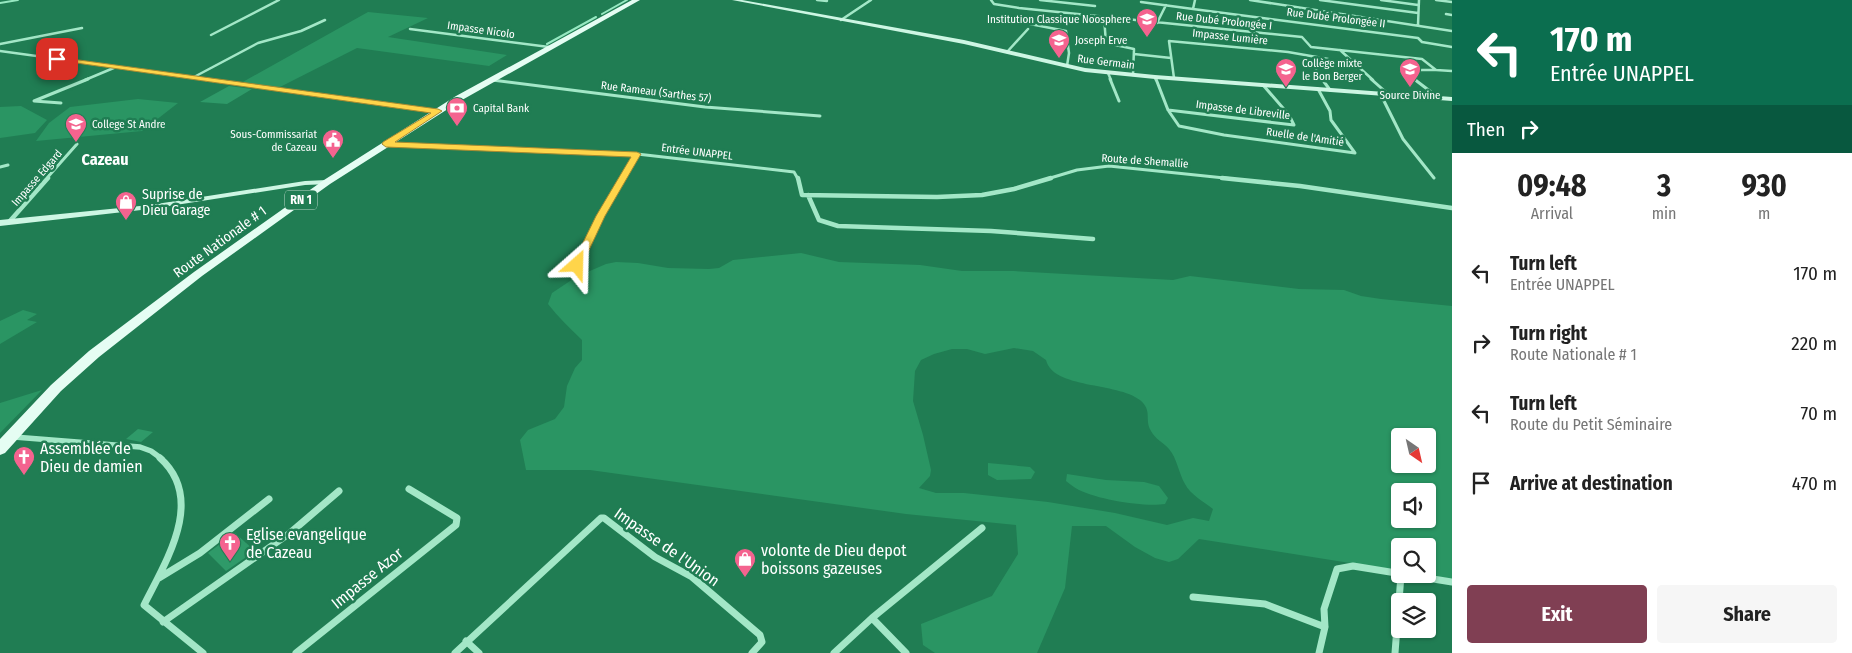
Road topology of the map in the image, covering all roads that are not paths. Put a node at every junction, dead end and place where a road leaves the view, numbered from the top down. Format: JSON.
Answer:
{"nodes":[{"id":1,"x":279,"y":0,"type":"edge"},
{"id":2,"x":637,"y":0,"type":"edge"},
{"id":3,"x":734,"y":0,"type":"edge"},
{"id":4,"x":817,"y":0,"type":"edge"},
{"id":5,"x":871,"y":0,"type":"edge"},
{"id":6,"x":991,"y":0,"type":"edge"},
{"id":7,"x":1040,"y":0,"type":"edge"},
{"id":8,"x":1195,"y":0,"type":"edge"},
{"id":9,"x":1250,"y":0,"type":"edge"},
{"id":10,"x":1320,"y":0,"type":"edge"},
{"id":11,"x":1381,"y":0,"type":"edge"},
{"id":12,"x":1419,"y":0,"type":"edge"},
{"id":13,"x":1436,"y":0,"type":"edge"},
{"id":14,"x":827,"y":1,"type":"dead end"},
{"id":15,"x":1141,"y":2,"type":"dead end"},
{"id":16,"x":1452,"y":2,"type":"edge"},
{"id":17,"x":1166,"y":5,"type":"junction"},
{"id":18,"x":1418,"y":5,"type":"junction"},
{"id":19,"x":1095,"y":6,"type":"dead end"},
{"id":20,"x":1194,"y":9,"type":"junction"},
{"id":21,"x":1418,"y":13,"type":"junction"},
{"id":22,"x":1446,"y":14,"type":"dead end"},
{"id":23,"x":1452,"y":15,"type":"edge"},
{"id":24,"x":1104,"y":17,"type":"junction"},
{"id":25,"x":325,"y":20,"type":"dead end"},
{"id":26,"x":841,"y":20,"type":"junction"},
{"id":27,"x":1026,"y":21,"type":"dead end"},
{"id":28,"x":1158,"y":23,"type":"junction"},
{"id":29,"x":1418,"y":25,"type":"junction"},
{"id":30,"x":82,"y":28,"type":"dead end"},
{"id":31,"x":410,"y":28,"type":"dead end"},
{"id":32,"x":1028,"y":29,"type":"dead end"},
{"id":33,"x":1452,"y":31,"type":"edge"},
{"id":34,"x":210,"y":35,"type":"dead end"},
{"id":35,"x":0,"y":44,"type":"edge"},
{"id":36,"x":549,"y":47,"type":"junction"},
{"id":37,"x":1452,"y":47,"type":"edge"},
{"id":38,"x":1340,"y":50,"type":"junction"},
{"id":39,"x":0,"y":51,"type":"edge"},
{"id":40,"x":1007,"y":52,"type":"junction"},
{"id":41,"x":1134,"y":54,"type":"junction"},
{"id":42,"x":1171,"y":58,"type":"junction"},
{"id":43,"x":1328,"y":59,"type":"dead end"},
{"id":44,"x":1067,"y":66,"type":"junction"},
{"id":45,"x":116,"y":67,"type":"junction"},
{"id":46,"x":1316,"y":70,"type":"dead end"},
{"id":47,"x":1436,"y":70,"type":"junction"},
{"id":48,"x":1452,"y":71,"type":"edge"},
{"id":49,"x":1108,"y":73,"type":"junction"},
{"id":50,"x":1133,"y":75,"type":"junction"},
{"id":51,"x":193,"y":77,"type":"junction"},
{"id":52,"x":1155,"y":78,"type":"junction"},
{"id":53,"x":1174,"y":78,"type":"junction"},
{"id":54,"x":491,"y":80,"type":"junction"},
{"id":55,"x":1262,"y":85,"type":"junction"},
{"id":56,"x":1318,"y":89,"type":"junction"},
{"id":57,"x":1330,"y":90,"type":"junction"},
{"id":58,"x":1380,"y":94,"type":"junction"},
{"id":59,"x":1388,"y":94,"type":"junction"},
{"id":60,"x":1439,"y":98,"type":"junction"},
{"id":61,"x":1452,"y":99,"type":"edge"},
{"id":62,"x":1119,"y":101,"type":"dead end"},
{"id":63,"x":61,"y":103,"type":"dead end"},
{"id":64,"x":1168,"y":110,"type":"junction"},
{"id":65,"x":438,"y":111,"type":"junction"},
{"id":66,"x":820,"y":116,"type":"dead end"},
{"id":67,"x":77,"y":144,"type":"dead end"},
{"id":68,"x":386,"y":144,"type":"junction"},
{"id":69,"x":637,"y":154,"type":"junction"},
{"id":70,"x":8,"y":165,"type":"dead end"},
{"id":71,"x":0,"y":166,"type":"edge"},
{"id":72,"x":1434,"y":178,"type":"dead end"},
{"id":73,"x":326,"y":182,"type":"junction"},
{"id":74,"x":808,"y":195,"type":"junction"},
{"id":75,"x":1452,"y":208,"type":"edge"},
{"id":76,"x":9,"y":222,"type":"junction"},
{"id":77,"x":0,"y":223,"type":"edge"},
{"id":78,"x":1093,"y":239,"type":"dead end"},
{"id":79,"x":577,"y":265,"type":"dead end"},
{"id":80,"x":11,"y":436,"type":"junction"},
{"id":81,"x":0,"y":449,"type":"edge"},
{"id":82,"x":409,"y":489,"type":"dead end"},
{"id":83,"x":339,"y":491,"type":"dead end"},
{"id":84,"x":269,"y":499,"type":"dead end"},
{"id":85,"x":982,"y":528,"type":"dead end"},
{"id":86,"x":1391,"y":572,"type":"edge"},
{"id":87,"x":1436,"y":579,"type":"edge"},
{"id":88,"x":156,"y":580,"type":"junction"},
{"id":89,"x":1452,"y":582,"type":"edge"},
{"id":90,"x":1400,"y":583,"type":"edge"},
{"id":91,"x":1194,"y":597,"type":"dead end"},
{"id":92,"x":872,"y":618,"type":"junction"},
{"id":93,"x":163,"y":622,"type":"junction"},
{"id":94,"x":1325,"y":626,"type":"junction"},
{"id":95,"x":466,"y":641,"type":"junction"},
{"id":96,"x":203,"y":653,"type":"edge"},
{"id":97,"x":296,"y":653,"type":"edge"},
{"id":98,"x":455,"y":653,"type":"edge"},
{"id":99,"x":479,"y":653,"type":"edge"},
{"id":100,"x":752,"y":653,"type":"edge"},
{"id":101,"x":834,"y":653,"type":"edge"},
{"id":102,"x":906,"y":653,"type":"edge"},
{"id":103,"x":1319,"y":653,"type":"edge"},
{"id":104,"x":1395,"y":653,"type":"edge"}],
"edges":[{"from":1,"to":34,"type":"street"},
{"from":2,"to":36,"type":"main road","name":"Route Nationale # 1","number":"RN 1"},
{"from":3,"to":26,"type":"street","name":"Rue Germain"},
{"from":4,"to":14,"type":"street"},
{"from":5,"to":26,"type":"street"},
{"from":6,"to":24,"type":"street","name":"Rue Dubé Prolongée I"},
{"from":7,"to":19,"type":"street"},
{"from":8,"to":20,"type":"street"},
{"from":9,"to":29,"type":"street"},
{"from":10,"to":21,"type":"street"},
{"from":11,"to":18,"type":"street"},
{"from":12,"to":18,"type":"street"},
{"from":13,"to":16,"type":"street"},
{"from":15,"to":17,"type":"street","name":"Rue Dubé Prolongée II"},
{"from":17,"to":20,"type":"street","name":"Rue Dubé Prolongée II"},
{"from":17,"to":28,"type":"street"},
{"from":18,"to":21,"type":"street"},
{"from":20,"to":37,"type":"street","name":"Rue Dubé Prolongée II"},
{"from":21,"to":29,"type":"street"},
{"from":22,"to":23,"type":"street"},
{"from":24,"to":28,"type":"street","name":"Rue Dubé Prolongée I"},
{"from":24,"to":41,"type":"street"},
{"from":25,"to":51,"type":"street"},
{"from":26,"to":40,"type":"street","name":"Rue Germain"},
{"from":27,"to":44,"type":"street"},
{"from":28,"to":38,"type":"street","name":"Rue Dubé Prolongée I"},
{"from":29,"to":33,"type":"street"},
{"from":30,"to":35,"type":"street"},
{"from":31,"to":36,"type":"street","name":"Impasse Nicolo"},
{"from":32,"to":40,"type":"street"},
{"from":36,"to":54,"type":"main road","name":"Route Nationale # 1","number":"RN 1"},
{"from":38,"to":47,"type":"street","name":"Rue Dubé Prolongée I"},
{"from":38,"to":59,"type":"street"},
{"from":39,"to":45,"type":"street"},
{"from":40,"to":44,"type":"street","name":"Rue Germain"},
{"from":41,"to":42,"type":"street"},
{"from":41,"to":50,"type":"street"},
{"from":42,"to":43,"type":"street","name":"Impasse Lumière"},
{"from":42,"to":53,"type":"street","name":"Impasse Lumière"},
{"from":44,"to":49,"type":"street","name":"Rue Germain"},
{"from":45,"to":51,"type":"street"},
{"from":45,"to":63,"type":"street"},
{"from":46,"to":57,"type":"street"},
{"from":47,"to":48,"type":"street","name":"Rue Dubé Prolongée I"},
{"from":47,"to":60,"type":"street"},
{"from":49,"to":50,"type":"street","name":"Rue Germain"},
{"from":49,"to":62,"type":"street"},
{"from":50,"to":52,"type":"street","name":"Rue Germain"},
{"from":51,"to":65,"type":"street"},
{"from":52,"to":53,"type":"street","name":"Rue Germain"},
{"from":52,"to":64,"type":"street"},
{"from":53,"to":55,"type":"street","name":"Rue Germain"},
{"from":54,"to":65,"type":"main road","name":"Route Nationale # 1","number":"RN 1"},
{"from":54,"to":66,"type":"street","name":"Rue Rameau (Sarthes 57)"},
{"from":55,"to":56,"type":"street","name":"Rue Germain"},
{"from":55,"to":64,"type":"street","name":"Impasse de Libreville"},
{"from":56,"to":57,"type":"street","name":"Rue Germain"},
{"from":56,"to":64,"type":"street","name":"Ruelle de l'Amitié"},
{"from":57,"to":58,"type":"street","name":"Rue Germain"},
{"from":58,"to":59,"type":"street","name":"Rue Germain"},
{"from":58,"to":72,"type":"street"},
{"from":59,"to":60,"type":"street","name":"Rue Germain"},
{"from":60,"to":61,"type":"street","name":"Rue Germain"},
{"from":65,"to":68,"type":"main road","name":"Route Nationale # 1","number":"RN 1"},
{"from":67,"to":76,"type":"street","name":"Impasse Edgard"},
{"from":68,"to":69,"type":"street","name":"Entrée UNAPPEL"},
{"from":68,"to":73,"type":"main road","name":"Route Nationale # 1","number":"RN 1"},
{"from":69,"to":74,"type":"street","name":"Entrée UNAPPEL"},
{"from":69,"to":79,"type":"street"},
{"from":70,"to":71,"type":"street"},
{"from":73,"to":76,"type":"street"},
{"from":73,"to":80,"type":"main road","name":"Route Nationale # 1","number":"RN 1"},
{"from":74,"to":75,"type":"street","name":"Route de Shemallie"},
{"from":74,"to":78,"type":"street"},
{"from":76,"to":77,"type":"street"},
{"from":80,"to":81,"type":"main road","name":"Route Nationale # 1","number":"RN 1"},
{"from":80,"to":88,"type":"street"},
{"from":82,"to":97,"type":"street","name":"Impasse Azor"},
{"from":83,"to":93,"type":"street"},
{"from":84,"to":88,"type":"street"},
{"from":85,"to":92,"type":"street"},
{"from":86,"to":94,"type":"street"},
{"from":87,"to":89,"type":"street"},
{"from":88,"to":93,"type":"street"},
{"from":90,"to":104,"type":"street"},
{"from":91,"to":94,"type":"street"},
{"from":92,"to":101,"type":"street"},
{"from":92,"to":102,"type":"street"},
{"from":93,"to":96,"type":"street"},
{"from":94,"to":103,"type":"street"},
{"from":95,"to":98,"type":"street","name":"Impasse de l'Union"},
{"from":95,"to":99,"type":"street"},
{"from":95,"to":100,"type":"street","name":"Impasse de l'Union"}]}
